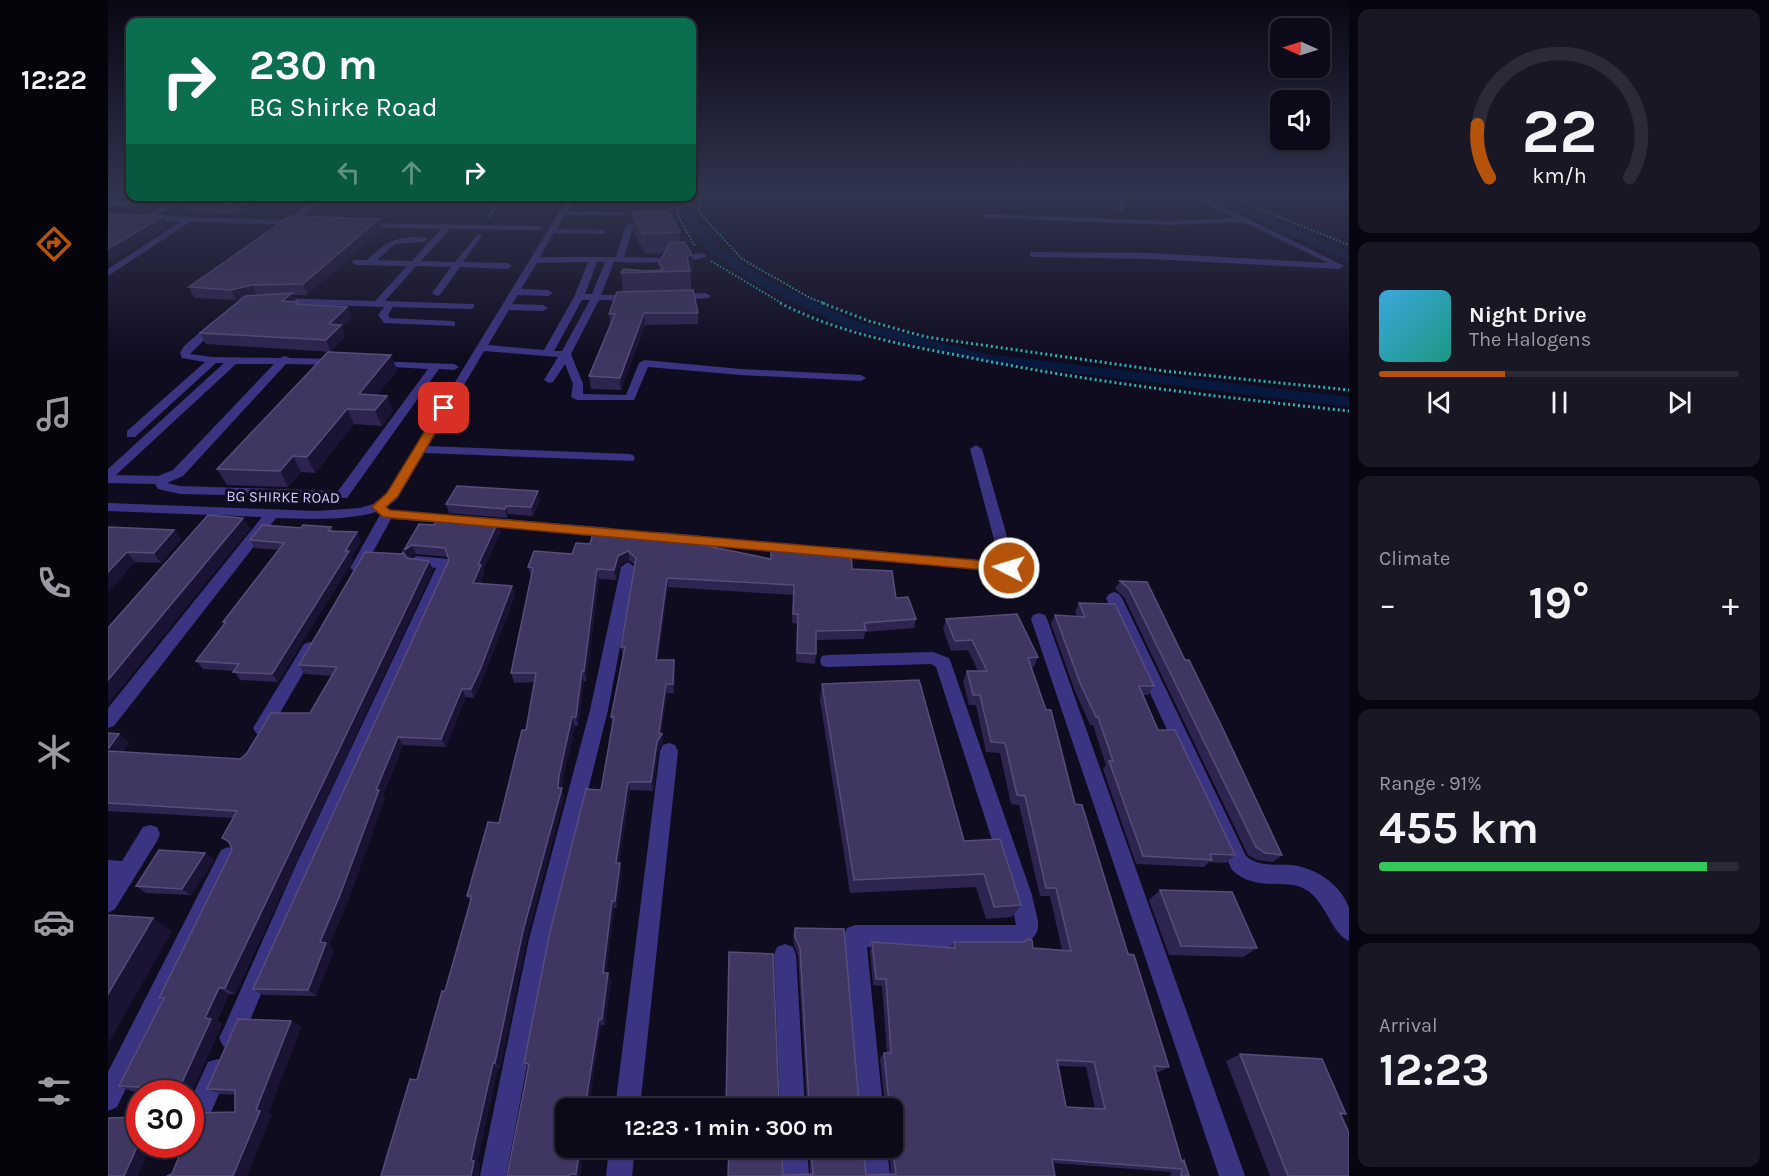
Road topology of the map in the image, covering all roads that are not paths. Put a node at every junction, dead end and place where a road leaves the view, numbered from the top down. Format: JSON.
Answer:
{"nodes":[{"id":1,"x":144,"y":249,"type":"edge"},
{"id":2,"x":383,"y":249,"type":"edge"},
{"id":3,"x":427,"y":249,"type":"edge"},
{"id":4,"x":468,"y":249,"type":"edge"},
{"id":5,"x":544,"y":249,"type":"edge"},
{"id":6,"x":620,"y":249,"type":"edge"},
{"id":7,"x":1305,"y":249,"type":"edge"},
{"id":8,"x":1033,"y":254,"type":"dead end"},
{"id":9,"x":703,"y":256,"type":"road end"},
{"id":10,"x":594,"y":259,"type":"junction"},
{"id":11,"x":536,"y":260,"type":"junction"},
{"id":12,"x":615,"y":260,"type":"junction"},
{"id":13,"x":667,"y":260,"type":"junction"},
{"id":14,"x":356,"y":262,"type":"dead end"},
{"id":15,"x":369,"y":262,"type":"junction"},
{"id":16,"x":413,"y":264,"type":"junction"},
{"id":17,"x":458,"y":265,"type":"junction"},
{"id":18,"x":508,"y":266,"type":"dead end"},
{"id":19,"x":662,"y":269,"type":"edge"},
{"id":20,"x":108,"y":273,"type":"edge"},
{"id":21,"x":516,"y":292,"type":"junction"},
{"id":22,"x":548,"y":292,"type":"dead end"},
{"id":23,"x":437,"y":293,"type":"dead end"},
{"id":24,"x":706,"y":296,"type":"dead end"},
{"id":25,"x":579,"y":297,"type":"junction"},
{"id":26,"x":598,"y":298,"type":"junction"},
{"id":27,"x":641,"y":298,"type":"edge"},
{"id":28,"x":663,"y":298,"type":"edge"},
{"id":29,"x":260,"y":302,"type":"edge"},
{"id":30,"x":378,"y":303,"type":"junction"},
{"id":31,"x":390,"y":304,"type":"junction"},
{"id":32,"x":471,"y":306,"type":"dead end"},
{"id":33,"x":506,"y":307,"type":"junction"},
{"id":34,"x":543,"y":308,"type":"dead end"},
{"id":35,"x":223,"y":316,"type":"edge"},
{"id":36,"x":452,"y":324,"type":"dead end"},
{"id":37,"x":481,"y":348,"type":"junction"},
{"id":38,"x":549,"y":353,"type":"junction"},
{"id":39,"x":567,"y":355,"type":"junction"},
{"id":40,"x":235,"y":359,"type":"junction"},
{"id":41,"x":285,"y":359,"type":"junction"},
{"id":42,"x":213,"y":360,"type":"junction"},
{"id":43,"x":436,"y":366,"type":"junction"},
{"id":44,"x":453,"y":367,"type":"dead end"},
{"id":45,"x":861,"y":378,"type":"dead end"},
{"id":46,"x":549,"y":380,"type":"dead end"},
{"id":47,"x":131,"y":434,"type":"dead end"},
{"id":48,"x":420,"y":449,"type":"junction"},
{"id":49,"x":976,"y":449,"type":"dead end"},
{"id":50,"x":629,"y":458,"type":"dead end"},
{"id":51,"x":108,"y":478,"type":"edge"},
{"id":52,"x":159,"y":480,"type":"junction"},
{"id":53,"x":114,"y":507,"type":"edge"},
{"id":54,"x":218,"y":511,"type":"junction"},
{"id":55,"x":382,"y":511,"type":"junction"},
{"id":56,"x":273,"y":513,"type":"junction"},
{"id":57,"x":108,"y":519,"type":"edge"},
{"id":58,"x":206,"y":525,"type":"edge"},
{"id":59,"x":622,"y":534,"type":"edge"},
{"id":60,"x":645,"y":536,"type":"edge"},
{"id":61,"x":416,"y":561,"type":"edge"},
{"id":62,"x":628,"y":567,"type":"dead end"},
{"id":63,"x":348,"y":584,"type":"edge"},
{"id":64,"x":1114,"y":598,"type":"dead end"},
{"id":65,"x":1039,"y":619,"type":"dead end"},
{"id":66,"x":318,"y":634,"type":"edge"},
{"id":67,"x":828,"y":661,"type":"dead end"},
{"id":68,"x":108,"y":721,"type":"edge"},
{"id":69,"x":253,"y":744,"type":"edge"},
{"id":70,"x":669,"y":751,"type":"dead end"},
{"id":71,"x":150,"y":834,"type":"dead end"},
{"id":72,"x":228,"y":857,"type":"edge"},
{"id":73,"x":118,"y":871,"type":"edge"},
{"id":74,"x":108,"y":902,"type":"edge"},
{"id":75,"x":1349,"y":930,"type":"edge"},
{"id":76,"x":785,"y":955,"type":"dead end"},
{"id":77,"x":108,"y":1098,"type":"edge"},
{"id":78,"x":628,"y":1098,"type":"edge"},
{"id":79,"x":792,"y":1098,"type":"edge"},
{"id":80,"x":869,"y":1098,"type":"edge"},
{"id":81,"x":204,"y":1100,"type":"edge"},
{"id":82,"x":621,"y":1158,"type":"edge"},
{"id":83,"x":795,"y":1158,"type":"edge"},
{"id":84,"x":875,"y":1158,"type":"edge"},
{"id":85,"x":493,"y":1176,"type":"edge"},
{"id":86,"x":619,"y":1176,"type":"edge"},
{"id":87,"x":796,"y":1176,"type":"edge"},
{"id":88,"x":877,"y":1176,"type":"edge"},
{"id":89,"x":1233,"y":1176,"type":"edge"}],
"edges":[{"from":1,"to":20,"type":"street"},
{"from":2,"to":15,"type":"street"},
{"from":3,"to":16,"type":"street"},
{"from":4,"to":17,"type":"street"},
{"from":5,"to":11,"type":"street"},
{"from":6,"to":12,"type":"street"},
{"from":7,"to":8,"type":"street"},
{"from":9,"to":13,"type":"street"},
{"from":10,"to":11,"type":"street"},
{"from":10,"to":12,"type":"street"},
{"from":10,"to":25,"type":"street"},
{"from":11,"to":21,"type":"street"},
{"from":12,"to":13,"type":"street"},
{"from":12,"to":26,"type":"street"},
{"from":13,"to":19,"type":"street"},
{"from":14,"to":15,"type":"street"},
{"from":15,"to":16,"type":"street"},
{"from":16,"to":17,"type":"street"},
{"from":16,"to":30,"type":"street"},
{"from":17,"to":18,"type":"street"},
{"from":17,"to":23,"type":"street"},
{"from":21,"to":22,"type":"street"},
{"from":21,"to":33,"type":"street"},
{"from":24,"to":28,"type":"street"},
{"from":25,"to":26,"type":"street"},
{"from":25,"to":38,"type":"street"},
{"from":26,"to":27,"type":"street"},
{"from":26,"to":39,"type":"street"},
{"from":29,"to":30,"type":"street"},
{"from":30,"to":31,"type":"street"},
{"from":31,"to":32,"type":"street"},
{"from":31,"to":36,"type":"street"},
{"from":33,"to":34,"type":"street"},
{"from":33,"to":37,"type":"street"},
{"from":35,"to":42,"type":"street"},
{"from":37,"to":38,"type":"street"},
{"from":37,"to":48,"type":"street"},
{"from":38,"to":39,"type":"street"},
{"from":39,"to":45,"type":"street"},
{"from":39,"to":46,"type":"street"},
{"from":40,"to":41,"type":"street"},
{"from":40,"to":42,"type":"street"},
{"from":40,"to":51,"type":"street"},
{"from":41,"to":43,"type":"street"},
{"from":41,"to":52,"type":"street"},
{"from":42,"to":47,"type":"street"},
{"from":43,"to":44,"type":"street"},
{"from":43,"to":52,"type":"street"},
{"from":48,"to":50,"type":"street"},
{"from":48,"to":55,"type":"street"},
{"from":49,"to":60,"type":"street"},
{"from":51,"to":52,"type":"street"},
{"from":53,"to":54,"type":"street","name":"BG SHIRKE ROAD"},
{"from":53,"to":57,"type":"street"},
{"from":54,"to":56,"type":"street","name":"BG SHIRKE ROAD"},
{"from":54,"to":58,"type":"street"},
{"from":55,"to":56,"type":"street","name":"BG SHIRKE ROAD"},
{"from":55,"to":59,"type":"street","name":"BG SHIRKE ROAD"},
{"from":55,"to":63,"type":"street"},
{"from":56,"to":68,"type":"street"},
{"from":61,"to":81,"type":"street"},
{"from":62,"to":85,"type":"street"},
{"from":64,"to":75,"type":"street"},
{"from":65,"to":89,"type":"street"},
{"from":66,"to":69,"type":"street"},
{"from":67,"to":80,"type":"street"},
{"from":70,"to":78,"type":"street"},
{"from":71,"to":73,"type":"street"},
{"from":72,"to":77,"type":"street"},
{"from":73,"to":74,"type":"street"},
{"from":76,"to":79,"type":"street"},
{"from":82,"to":86,"type":"street"},
{"from":83,"to":87,"type":"street"},
{"from":84,"to":88,"type":"street"}]}
